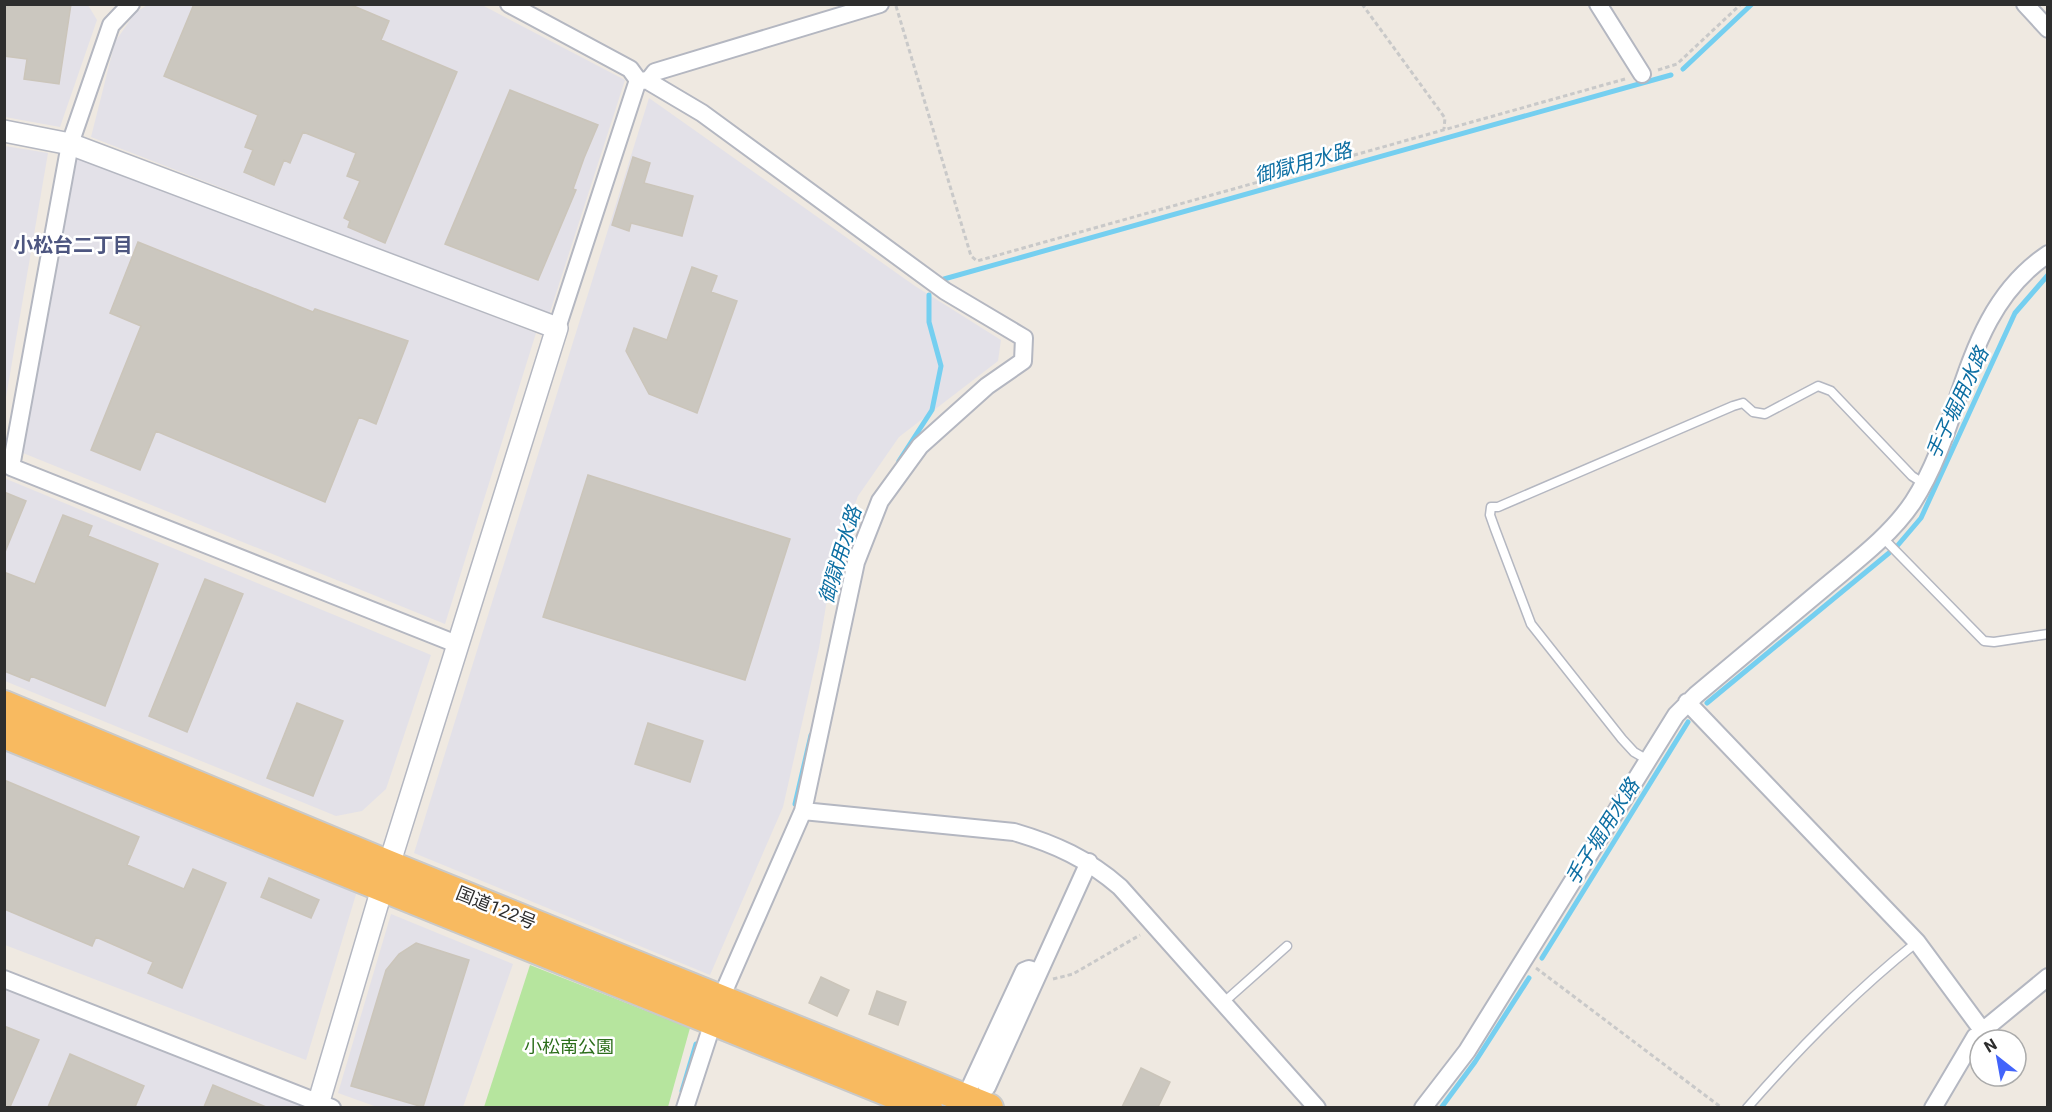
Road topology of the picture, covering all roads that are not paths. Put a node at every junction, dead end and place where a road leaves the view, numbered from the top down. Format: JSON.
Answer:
{"nodes":[{"id":1,"x":131,"y":4,"type":"edge"},
{"id":2,"x":509,"y":4,"type":"edge"},
{"id":3,"x":880,"y":4,"type":"edge"},
{"id":4,"x":1598,"y":4,"type":"edge"},
{"id":5,"x":2025,"y":4,"type":"edge"},
{"id":6,"x":2048,"y":29,"type":"edge"},
{"id":7,"x":1642,"y":74,"type":"road end"},
{"id":8,"x":643,"y":80,"type":"junction"},
{"id":9,"x":4,"y":131,"type":"edge"},
{"id":10,"x":70,"y":144,"type":"junction"},
{"id":11,"x":2048,"y":254,"type":"edge"},
{"id":12,"x":557,"y":328,"type":"junction"},
{"id":13,"x":1923,"y":483,"type":"junction"},
{"id":14,"x":1882,"y":537,"type":"junction"},
{"id":15,"x":2048,"y":634,"type":"edge"},
{"id":16,"x":459,"y":645,"type":"junction"},
{"id":17,"x":1687,"y":702,"type":"junction"},
{"id":18,"x":4,"y":705,"type":"edge"},
{"id":19,"x":4,"y":734,"type":"edge"},
{"id":20,"x":1646,"y":759,"type":"junction"},
{"id":21,"x":803,"y":810,"type":"junction"},
{"id":22,"x":1089,"y":862,"type":"junction"},
{"id":23,"x":385,"y":875,"type":"junction"},
{"id":24,"x":1917,"y":942,"type":"junction"},
{"id":25,"x":1287,"y":946,"type":"dead end"},
{"id":26,"x":1044,"y":975,"type":"junction"},
{"id":27,"x":2048,"y":977,"type":"edge"},
{"id":28,"x":4,"y":979,"type":"edge"},
{"id":29,"x":1224,"y":1002,"type":"junction"},
{"id":30,"x":717,"y":1010,"type":"junction"},
{"id":31,"x":1981,"y":1028,"type":"edge"},
{"id":32,"x":1984,"y":1028,"type":"edge"},
{"id":33,"x":1968,"y":1052,"type":"edge"},
{"id":34,"x":980,"y":1098,"type":"edge"},
{"id":35,"x":322,"y":1106,"type":"edge"},
{"id":36,"x":685,"y":1107,"type":"edge"},
{"id":37,"x":928,"y":1107,"type":"edge"},
{"id":38,"x":1317,"y":1107,"type":"edge"},
{"id":39,"x":1424,"y":1107,"type":"edge"},
{"id":40,"x":1747,"y":1107,"type":"edge"},
{"id":41,"x":1934,"y":1107,"type":"edge"}],
"edges":[{"from":1,"to":10,"type":"street"},
{"from":2,"to":8,"type":"street"},
{"from":3,"to":8,"type":"street"},
{"from":4,"to":7,"type":"street"},
{"from":5,"to":6,"type":"street"},
{"from":8,"to":12,"type":"street"},
{"from":8,"to":21,"type":"street"},
{"from":9,"to":10,"type":"street"},
{"from":10,"to":12,"type":"street"},
{"from":10,"to":16,"type":"street"},
{"from":11,"to":13,"type":"street"},
{"from":12,"to":16,"type":"street"},
{"from":13,"to":14,"type":"street"},
{"from":13,"to":20,"type":"lane"},
{"from":14,"to":15,"type":"lane"},
{"from":14,"to":17,"type":"street"},
{"from":16,"to":23,"type":"street"},
{"from":17,"to":20,"type":"street"},
{"from":17,"to":24,"type":"street"},
{"from":18,"to":23,"type":"highway","name":"国道122号"},
{"from":19,"to":23,"type":"highway","name":"国道122号"},
{"from":20,"to":39,"type":"street"},
{"from":21,"to":22,"type":"street"},
{"from":21,"to":30,"type":"street"},
{"from":22,"to":26,"type":"street"},
{"from":22,"to":29,"type":"street"},
{"from":23,"to":30,"type":"highway","name":"国道122号"},
{"from":23,"to":35,"type":"street"},
{"from":24,"to":31,"type":"street"},
{"from":24,"to":40,"type":"lane"},
{"from":25,"to":29,"type":"lane"},
{"from":26,"to":34,"type":"street"},
{"from":26,"to":34,"type":"street"},
{"from":27,"to":32,"type":"street"},
{"from":28,"to":35,"type":"street"},
{"from":29,"to":38,"type":"street"},
{"from":30,"to":34,"type":"highway","name":"国道122号"},
{"from":30,"to":36,"type":"street"},
{"from":30,"to":37,"type":"highway","name":"国道122号"},
{"from":33,"to":41,"type":"street"}]}
